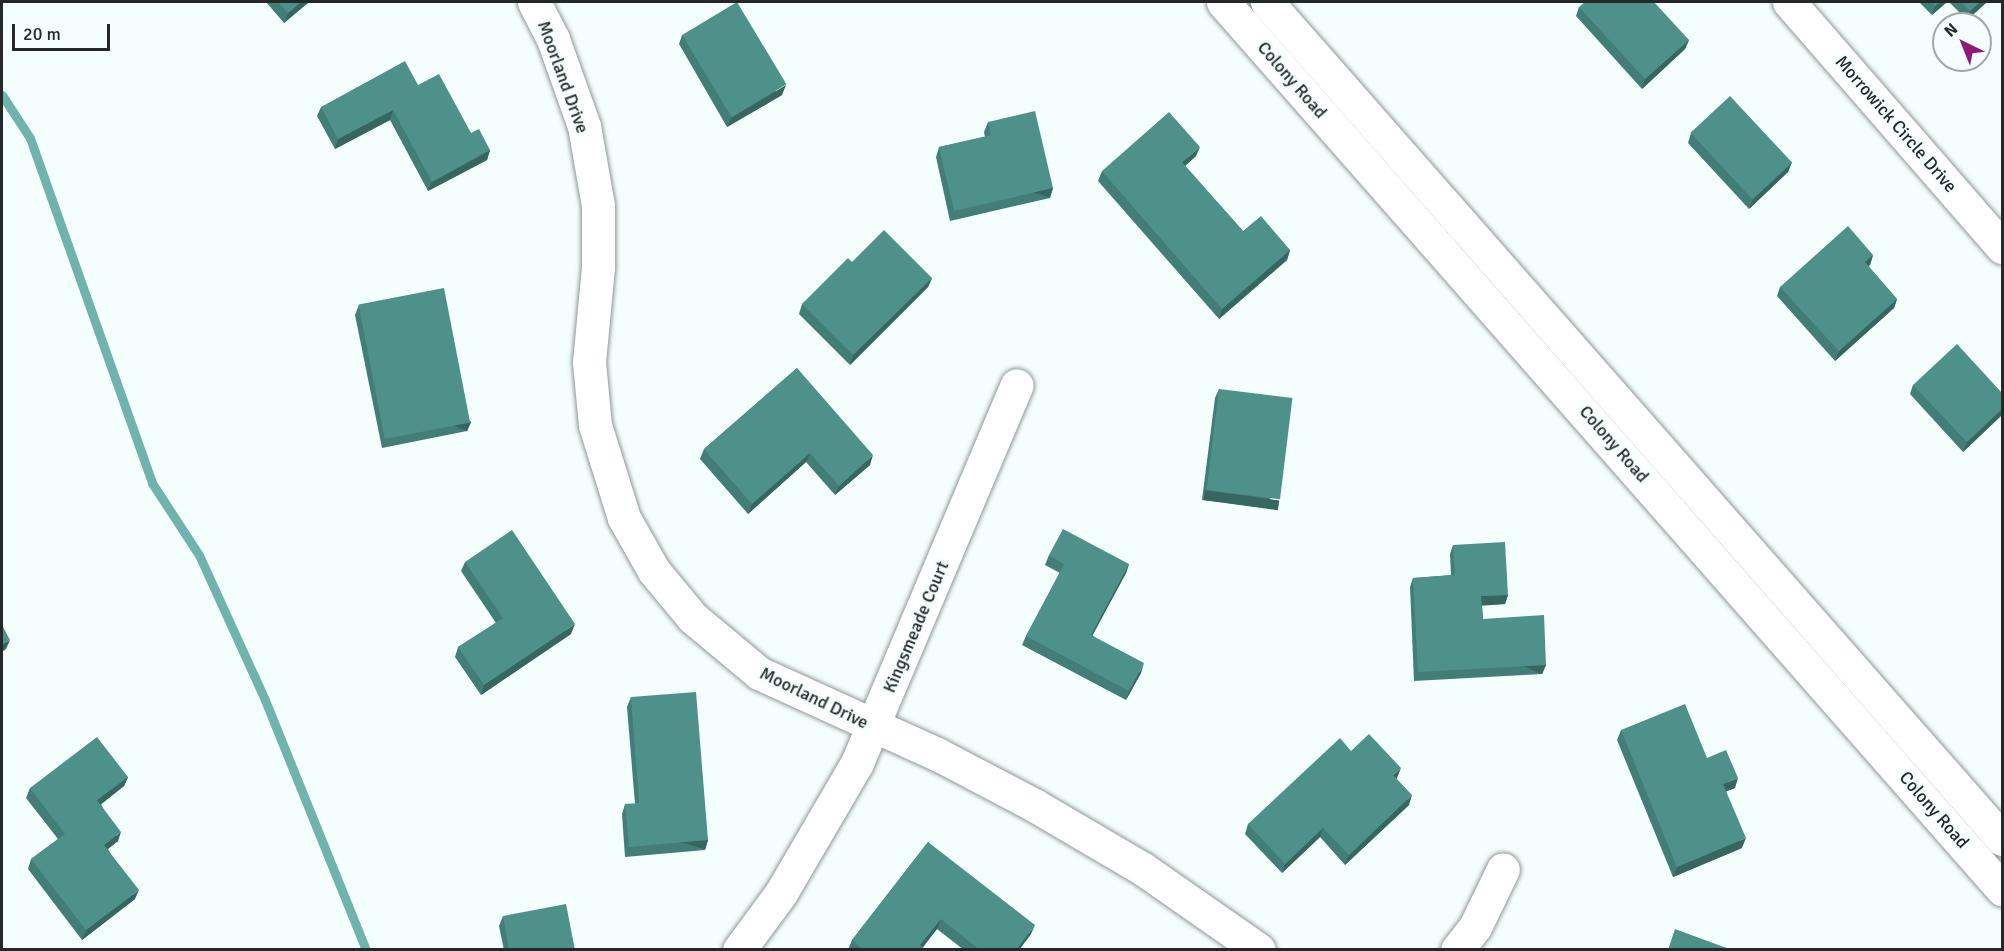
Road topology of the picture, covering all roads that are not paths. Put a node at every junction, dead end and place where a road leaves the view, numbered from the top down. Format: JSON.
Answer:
{"nodes":[{"id":1,"x":534,"y":2,"type":"edge"},
{"id":2,"x":1223,"y":2,"type":"edge"},
{"id":3,"x":1267,"y":2,"type":"edge"},
{"id":4,"x":1789,"y":2,"type":"edge"},
{"id":5,"x":2002,"y":247,"type":"edge"},
{"id":6,"x":1017,"y":385,"type":"dead end"},
{"id":7,"x":874,"y":727,"type":"junction"},
{"id":8,"x":2002,"y":840,"type":"edge"},
{"id":9,"x":1503,"y":869,"type":"dead end"},
{"id":10,"x":2002,"y":889,"type":"edge"},
{"id":11,"x":739,"y":950,"type":"edge"},
{"id":12,"x":1259,"y":950,"type":"edge"},
{"id":13,"x":1457,"y":950,"type":"edge"}],
"edges":[{"from":1,"to":7,"type":"street","name":"Moorland Drive"},
{"from":2,"to":10,"type":"street","name":"Colony Road"},
{"from":3,"to":8,"type":"street","name":"Colony Road"},
{"from":4,"to":5,"type":"street","name":"Morrowick Circle Drive"},
{"from":6,"to":7,"type":"street","name":"Kingsmeade Court"},
{"from":7,"to":11,"type":"street","name":"Kingsmeade Court"},
{"from":7,"to":12,"type":"street","name":"Moorland Drive"},
{"from":9,"to":13,"type":"street"}]}
